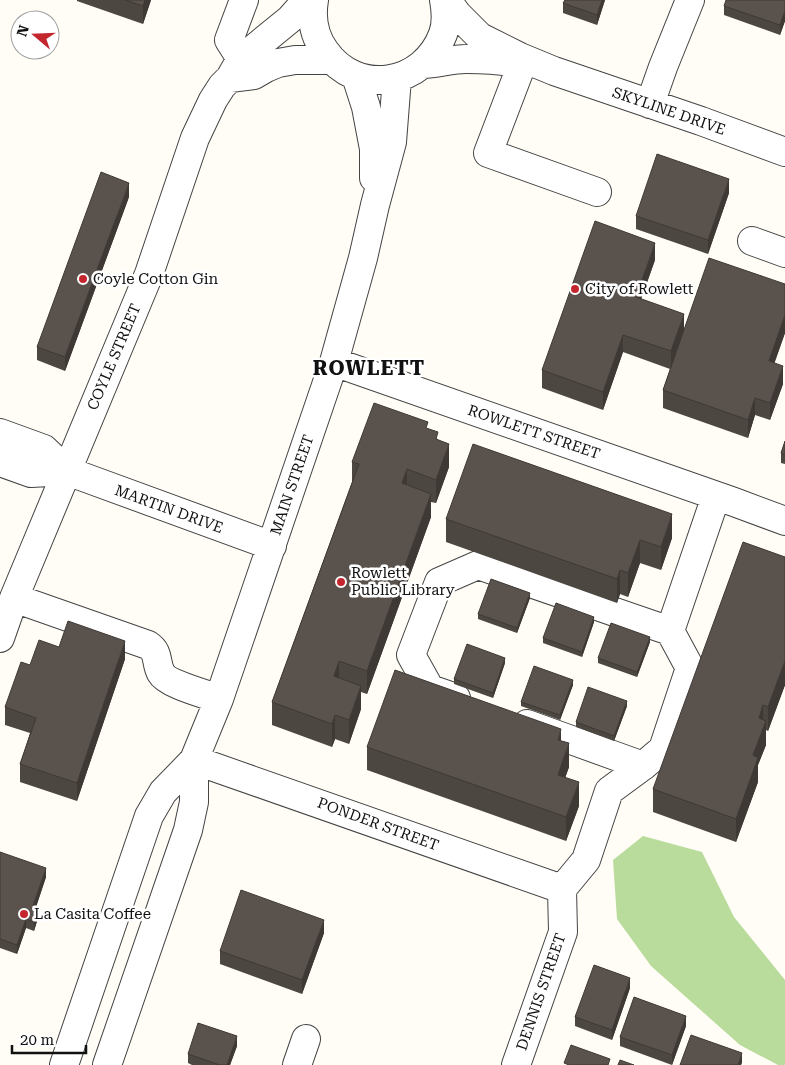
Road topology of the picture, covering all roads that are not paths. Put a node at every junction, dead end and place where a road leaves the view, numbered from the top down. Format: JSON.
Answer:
{"nodes":[{"id":1,"x":244,"y":0,"type":"edge"},
{"id":2,"x":307,"y":0,"type":"edge"},
{"id":3,"x":314,"y":0,"type":"edge"},
{"id":4,"x":446,"y":0,"type":"edge"},
{"id":5,"x":690,"y":0,"type":"edge"},
{"id":6,"x":331,"y":60,"type":"junction"},
{"id":7,"x":423,"y":64,"type":"junction"},
{"id":8,"x":522,"y":64,"type":"junction"},
{"id":9,"x":236,"y":68,"type":"junction"},
{"id":10,"x":554,"y":70,"type":"junction"},
{"id":11,"x":356,"y":76,"type":"junction"},
{"id":12,"x":398,"y":78,"type":"junction"},
{"id":13,"x":650,"y":104,"type":"junction"},
{"id":14,"x":785,"y":152,"type":"edge"},
{"id":15,"x":597,"y":192,"type":"dead end"},
{"id":16,"x":375,"y":205,"type":"junction"},
{"id":17,"x":752,"y":241,"type":"dead end"},
{"id":18,"x":785,"y":253,"type":"edge"},
{"id":19,"x":334,"y":362,"type":"junction"},
{"id":20,"x":0,"y":433,"type":"edge"},
{"id":21,"x":0,"y":462,"type":"edge"},
{"id":22,"x":67,"y":472,"type":"junction"},
{"id":23,"x":725,"y":499,"type":"junction"},
{"id":24,"x":785,"y":521,"type":"edge"},
{"id":25,"x":272,"y":546,"type":"junction"},
{"id":26,"x":14,"y":598,"type":"junction"},
{"id":27,"x":670,"y":631,"type":"junction"},
{"id":28,"x":0,"y":638,"type":"edge"},
{"id":29,"x":219,"y":699,"type":"junction"},
{"id":30,"x":476,"y":706,"type":"edge"},
{"id":31,"x":504,"y":716,"type":"edge"},
{"id":32,"x":194,"y":760,"type":"junction"},
{"id":33,"x":643,"y":766,"type":"junction"},
{"id":34,"x":562,"y":889,"type":"junction"},
{"id":35,"x":306,"y":1039,"type":"dead end"},
{"id":36,"x":64,"y":1065,"type":"edge"},
{"id":37,"x":107,"y":1065,"type":"edge"},
{"id":38,"x":298,"y":1065,"type":"edge"},
{"id":39,"x":517,"y":1065,"type":"edge"}],
"edges":[{"from":1,"to":9,"type":"street"},
{"from":2,"to":9,"type":"street","name":"COYLE STREET"},
{"from":3,"to":6,"type":"street"},
{"from":4,"to":7,"type":"street"},
{"from":4,"to":10,"type":"street","name":"SKYLINE DRIVE"},
{"from":5,"to":13,"type":"street"},
{"from":6,"to":9,"type":"street"},
{"from":6,"to":11,"type":"street"},
{"from":7,"to":8,"type":"street","name":"SKYLINE DRIVE"},
{"from":7,"to":12,"type":"street"},
{"from":8,"to":10,"type":"street","name":"SKYLINE DRIVE"},
{"from":8,"to":15,"type":"street"},
{"from":9,"to":22,"type":"street","name":"COYLE STREET"},
{"from":10,"to":13,"type":"street","name":"SKYLINE DRIVE"},
{"from":11,"to":12,"type":"street"},
{"from":11,"to":16,"type":"street","name":"MAIN STREET"},
{"from":12,"to":16,"type":"street","name":"MAIN STREET"},
{"from":13,"to":14,"type":"street","name":"SKYLINE DRIVE"},
{"from":16,"to":19,"type":"street","name":"MAIN STREET"},
{"from":17,"to":18,"type":"street"},
{"from":19,"to":23,"type":"street","name":"ROWLETT STREET"},
{"from":19,"to":25,"type":"street","name":"MAIN STREET"},
{"from":20,"to":22,"type":"street","name":"MARTIN DRIVE"},
{"from":21,"to":22,"type":"street","name":"MARTIN DRIVE"},
{"from":22,"to":25,"type":"street","name":"MARTIN DRIVE"},
{"from":22,"to":26,"type":"street","name":"COYLE STREET"},
{"from":23,"to":24,"type":"street","name":"ROWLETT STREET"},
{"from":23,"to":27,"type":"street"},
{"from":25,"to":29,"type":"street","name":"MAIN STREET"},
{"from":26,"to":28,"type":"street","name":"COYLE STREET"},
{"from":26,"to":29,"type":"street"},
{"from":27,"to":30,"type":"street"},
{"from":27,"to":33,"type":"street"},
{"from":29,"to":32,"type":"street","name":"MAIN STREET"},
{"from":31,"to":33,"type":"street"},
{"from":32,"to":34,"type":"street","name":"PONDER STREET"},
{"from":32,"to":36,"type":"street","name":"MAIN STREET"},
{"from":32,"to":37,"type":"street","name":"MAIN STREET"},
{"from":33,"to":34,"type":"street"},
{"from":34,"to":39,"type":"street","name":"DENNIS STREET"},
{"from":35,"to":38,"type":"street"}]}
